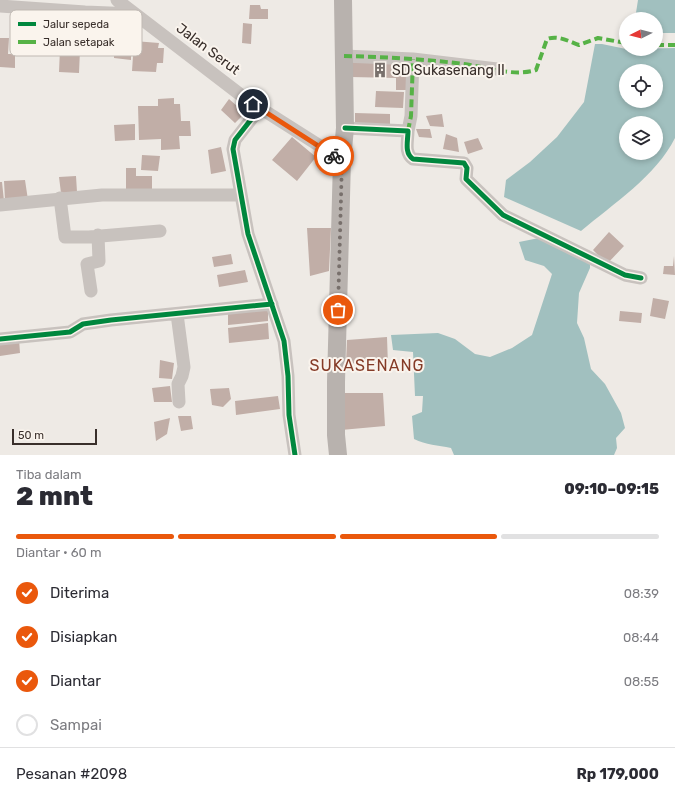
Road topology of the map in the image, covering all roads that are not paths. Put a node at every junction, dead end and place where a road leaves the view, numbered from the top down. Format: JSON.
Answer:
{"nodes":[{"id":1,"x":116,"y":0,"type":"edge"},
{"id":2,"x":343,"y":0,"type":"edge"},
{"id":3,"x":0,"y":6,"type":"edge"},
{"id":4,"x":57,"y":10,"type":"edge"},
{"id":5,"x":129,"y":10,"type":"edge"},
{"id":6,"x":142,"y":20,"type":"edge"},
{"id":7,"x":344,"y":56,"type":"junction"},
{"id":8,"x":413,"y":59,"type":"junction"},
{"id":9,"x":497,"y":69,"type":"dead end"},
{"id":10,"x":260,"y":108,"type":"junction"},
{"id":11,"x":345,"y":128,"type":"junction"},
{"id":12,"x":408,"y":131,"type":"junction"},
{"id":13,"x":342,"y":160,"type":"junction"},
{"id":14,"x":241,"y":195,"type":"junction"},
{"id":15,"x":60,"y":198,"type":"junction"},
{"id":16,"x":0,"y":205,"type":"edge"},
{"id":17,"x":160,"y":231,"type":"dead end"},
{"id":18,"x":98,"y":235,"type":"junction"},
{"id":19,"x":641,"y":278,"type":"dead end"},
{"id":20,"x":91,"y":291,"type":"dead end"},
{"id":21,"x":272,"y":304,"type":"junction"},
{"id":22,"x":177,"y":314,"type":"junction"},
{"id":23,"x":0,"y":340,"type":"edge"},
{"id":24,"x":179,"y":402,"type":"dead end"},
{"id":25,"x":295,"y":455,"type":"edge"},
{"id":26,"x":338,"y":455,"type":"edge"}],
"edges":[{"from":1,"to":5,"type":"street","name":"Jalan Serut"},
{"from":2,"to":7,"type":"main road"},
{"from":3,"to":4,"type":"street"},
{"from":6,"to":10,"type":"street","name":"Jalan Serut"},
{"from":7,"to":8,"type":"street"},
{"from":7,"to":11,"type":"main road"},
{"from":8,"to":9,"type":"street"},
{"from":8,"to":12,"type":"street"},
{"from":10,"to":13,"type":"street","name":"Jalan Serut"},
{"from":10,"to":14,"type":"street"},
{"from":11,"to":12,"type":"street"},
{"from":11,"to":13,"type":"main road"},
{"from":12,"to":19,"type":"street"},
{"from":13,"to":26,"type":"main road"},
{"from":14,"to":15,"type":"street"},
{"from":14,"to":21,"type":"street"},
{"from":15,"to":16,"type":"street"},
{"from":15,"to":18,"type":"street"},
{"from":17,"to":18,"type":"street"},
{"from":18,"to":20,"type":"street"},
{"from":21,"to":22,"type":"street"},
{"from":21,"to":25,"type":"street"},
{"from":22,"to":23,"type":"street"},
{"from":22,"to":24,"type":"street"}]}
